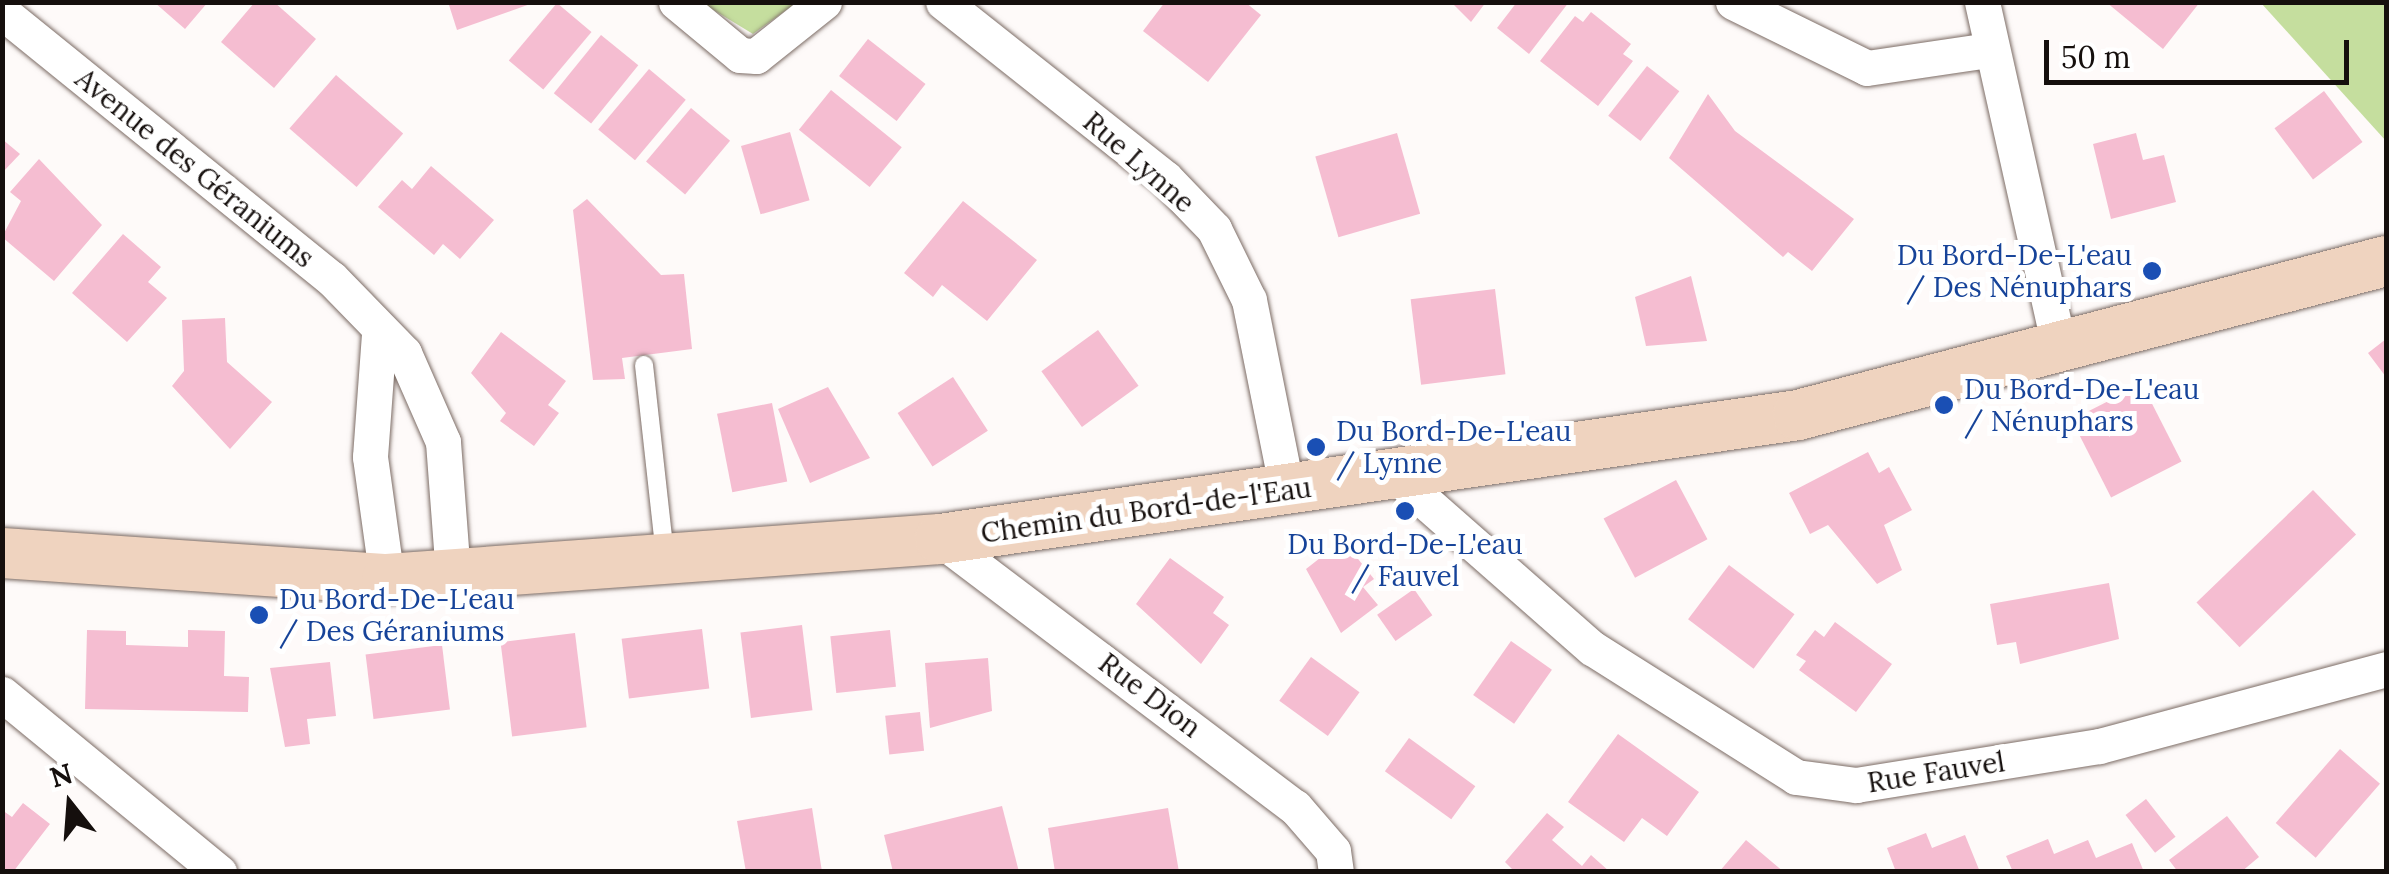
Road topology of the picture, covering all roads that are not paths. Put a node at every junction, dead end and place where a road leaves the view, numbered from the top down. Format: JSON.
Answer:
{"nodes":[{"id":1,"x":676,"y":2,"type":"edge"},
{"id":2,"x":824,"y":2,"type":"edge"},
{"id":3,"x":942,"y":2,"type":"edge"},
{"id":4,"x":1982,"y":2,"type":"edge"},
{"id":5,"x":1752,"y":9,"type":"edge"},
{"id":6,"x":2,"y":12,"type":"edge"},
{"id":7,"x":1989,"y":50,"type":"junction"},
{"id":8,"x":2386,"y":261,"type":"edge"},
{"id":9,"x":379,"y":334,"type":"junction"},
{"id":10,"x":2058,"y":343,"type":"junction"},
{"id":11,"x":644,"y":365,"type":"dead end"},
{"id":12,"x":1396,"y":476,"type":"junction"},
{"id":13,"x":1287,"y":490,"type":"junction"},
{"id":14,"x":940,"y":540,"type":"junction"},
{"id":15,"x":2,"y":553,"type":"edge"},
{"id":16,"x":666,"y":559,"type":"junction"},
{"id":17,"x":453,"y":574,"type":"junction"},
{"id":18,"x":387,"y":579,"type":"junction"},
{"id":19,"x":2386,"y":669,"type":"edge"},
{"id":20,"x":2,"y":694,"type":"edge"},
{"id":21,"x":219,"y":872,"type":"edge"},
{"id":22,"x":1336,"y":872,"type":"edge"}],
"edges":[{"from":1,"to":2,"type":"street"},
{"from":3,"to":13,"type":"street","name":"Rue Lynne"},
{"from":4,"to":7,"type":"street"},
{"from":5,"to":7,"type":"street"},
{"from":6,"to":9,"type":"street","name":"Avenue des Géraniums"},
{"from":7,"to":10,"type":"street"},
{"from":8,"to":10,"type":"street","name":"Chemin du Bord-de-l'Eau"},
{"from":9,"to":17,"type":"street","name":"Avenue des Géraniums"},
{"from":9,"to":18,"type":"street"},
{"from":10,"to":12,"type":"street","name":"Chemin du Bord-de-l'Eau"},
{"from":11,"to":16,"type":"lane"},
{"from":12,"to":13,"type":"street","name":"Chemin du Bord-de-l'Eau"},
{"from":12,"to":19,"type":"street","name":"Rue Fauvel"},
{"from":13,"to":14,"type":"street","name":"Chemin du Bord-de-l'Eau"},
{"from":14,"to":16,"type":"street","name":"Chemin du Bord-de-l'Eau"},
{"from":14,"to":22,"type":"street","name":"Rue Dion"},
{"from":15,"to":18,"type":"street","name":"Chemin du Bord-de-l'Eau"},
{"from":16,"to":17,"type":"street","name":"Chemin du Bord-de-l'Eau"},
{"from":17,"to":18,"type":"street","name":"Chemin du Bord-de-l'Eau"},
{"from":20,"to":21,"type":"street"}]}
